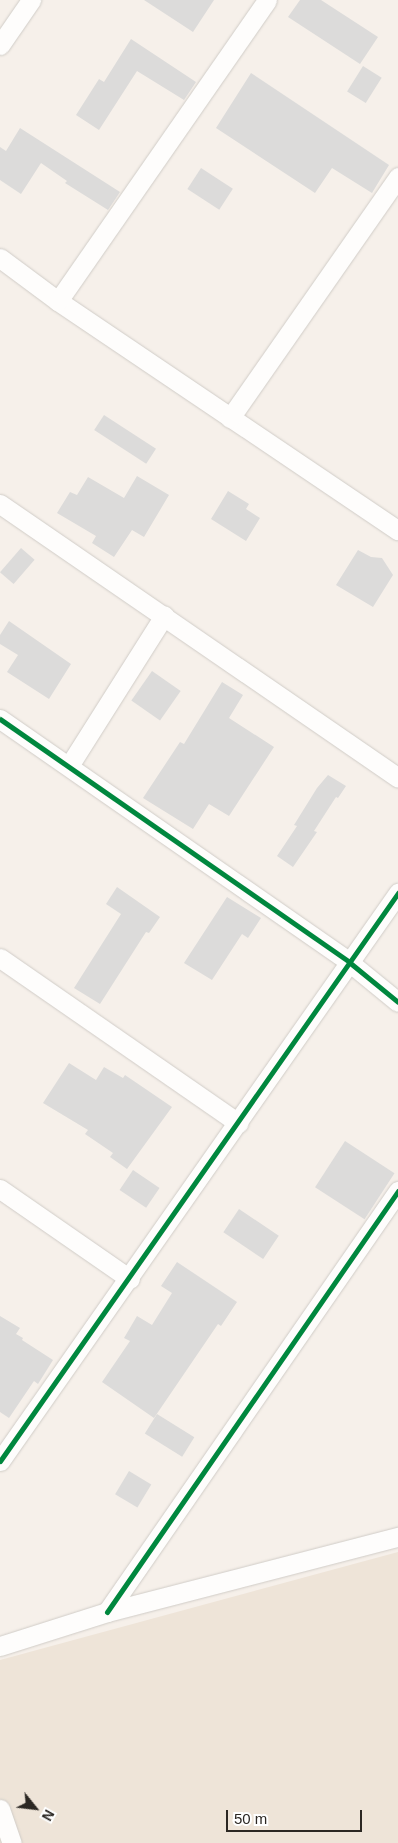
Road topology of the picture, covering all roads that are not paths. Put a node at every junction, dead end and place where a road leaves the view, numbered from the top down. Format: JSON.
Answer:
{"nodes":[{"id":1,"x":31,"y":0,"type":"edge"},
{"id":2,"x":267,"y":0,"type":"edge"},
{"id":3,"x":0,"y":45,"type":"edge"},
{"id":4,"x":398,"y":177,"type":"edge"},
{"id":5,"x":0,"y":258,"type":"edge"},
{"id":6,"x":58,"y":301,"type":"junction"},
{"id":7,"x":230,"y":418,"type":"junction"},
{"id":8,"x":0,"y":504,"type":"edge"},
{"id":9,"x":398,"y":529,"type":"edge"},
{"id":10,"x":164,"y":616,"type":"junction"},
{"id":11,"x":0,"y":719,"type":"edge"},
{"id":12,"x":69,"y":766,"type":"junction"},
{"id":13,"x":398,"y":778,"type":"edge"},
{"id":14,"x":398,"y":892,"type":"edge"},
{"id":15,"x":0,"y":958,"type":"edge"},
{"id":16,"x":350,"y":962,"type":"junction"},
{"id":17,"x":398,"y":1002,"type":"edge"},
{"id":18,"x":238,"y":1122,"type":"junction"},
{"id":19,"x":0,"y":1189,"type":"edge"},
{"id":20,"x":398,"y":1191,"type":"edge"},
{"id":21,"x":130,"y":1278,"type":"junction"},
{"id":22,"x":4,"y":1449,"type":"edge"},
{"id":23,"x":398,"y":1536,"type":"edge"},
{"id":24,"x":107,"y":1612,"type":"junction"},
{"id":25,"x":0,"y":1646,"type":"edge"},
{"id":26,"x":0,"y":1809,"type":"edge"},
{"id":27,"x":12,"y":1843,"type":"edge"}],
"edges":[{"from":1,"to":3,"type":"street"},
{"from":2,"to":6,"type":"street"},
{"from":4,"to":7,"type":"street"},
{"from":5,"to":6,"type":"street"},
{"from":6,"to":7,"type":"street"},
{"from":7,"to":9,"type":"street"},
{"from":8,"to":10,"type":"street"},
{"from":10,"to":12,"type":"street"},
{"from":10,"to":13,"type":"street"},
{"from":11,"to":12,"type":"street"},
{"from":12,"to":16,"type":"street"},
{"from":14,"to":16,"type":"street"},
{"from":15,"to":18,"type":"street"},
{"from":16,"to":17,"type":"street"},
{"from":16,"to":18,"type":"street"},
{"from":18,"to":21,"type":"street"},
{"from":19,"to":21,"type":"street"},
{"from":20,"to":24,"type":"street"},
{"from":21,"to":22,"type":"street"},
{"from":23,"to":24,"type":"street"},
{"from":24,"to":25,"type":"street"},
{"from":26,"to":27,"type":"street"}]}
